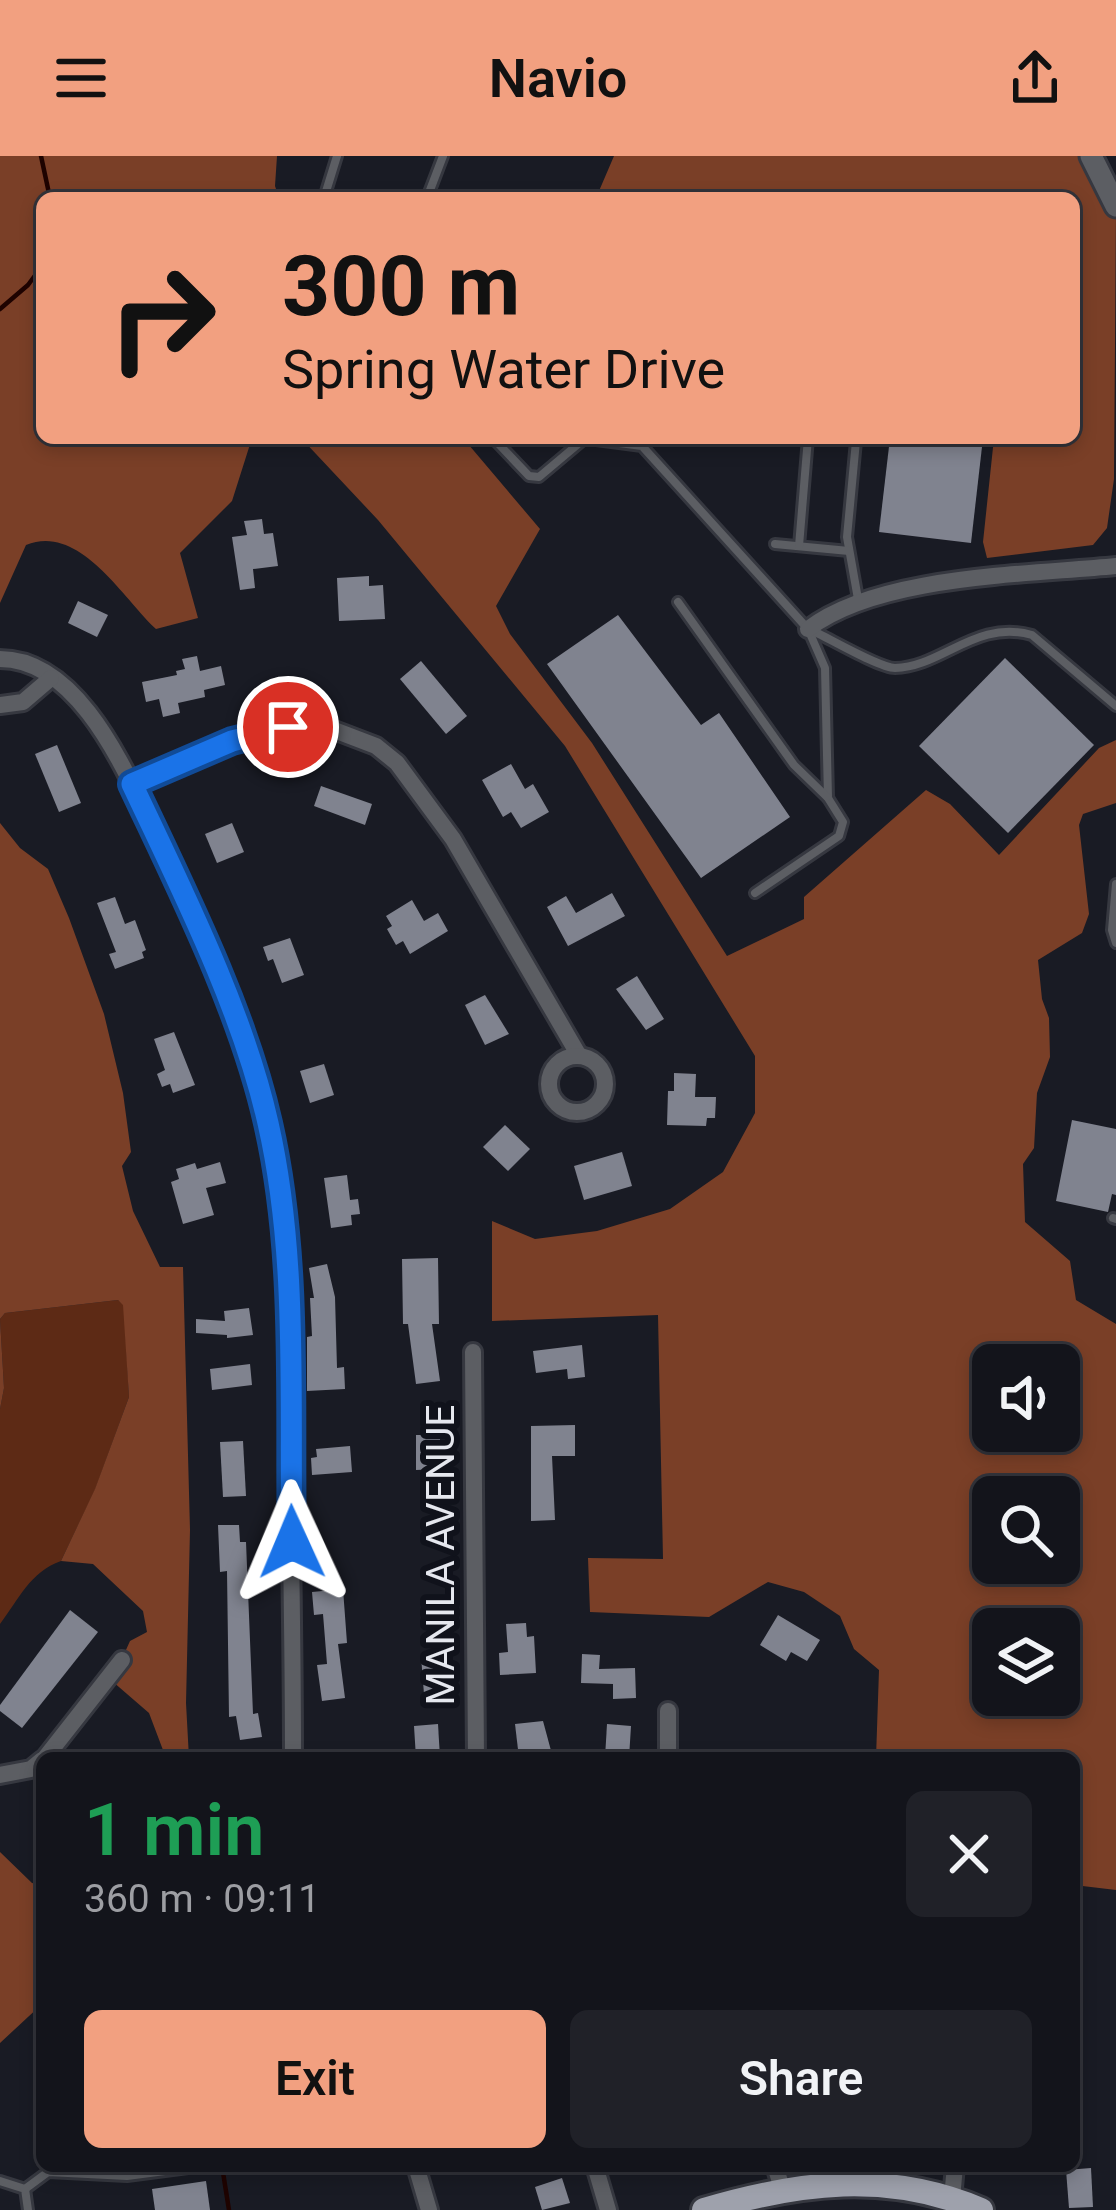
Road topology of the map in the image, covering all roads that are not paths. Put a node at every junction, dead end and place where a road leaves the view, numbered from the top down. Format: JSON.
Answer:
{"nodes":[{"id":1,"x":337,"y":156,"type":"edge"},
{"id":2,"x":442,"y":156,"type":"edge"},
{"id":3,"x":1091,"y":156,"type":"edge"},
{"id":4,"x":326,"y":192,"type":"edge"},
{"id":5,"x":429,"y":192,"type":"edge"},
{"id":6,"x":1116,"y":206,"type":"edge"},
{"id":7,"x":499,"y":444,"type":"edge"},
{"id":8,"x":576,"y":444,"type":"edge"},
{"id":9,"x":636,"y":444,"type":"edge"},
{"id":10,"x":808,"y":444,"type":"edge"},
{"id":11,"x":856,"y":444,"type":"edge"},
{"id":12,"x":775,"y":544,"type":"dead end"},
{"id":13,"x":799,"y":546,"type":"junction"},
{"id":14,"x":849,"y":551,"type":"junction"},
{"id":15,"x":1116,"y":566,"type":"edge"},
{"id":16,"x":858,"y":599,"type":"junction"},
{"id":17,"x":677,"y":602,"type":"dead end"},
{"id":18,"x":808,"y":629,"type":"junction"},
{"id":19,"x":0,"y":659,"type":"edge"},
{"id":20,"x":51,"y":678,"type":"junction"},
{"id":21,"x":0,"y":705,"type":"edge"},
{"id":22,"x":1116,"y":706,"type":"edge"},
{"id":23,"x":132,"y":784,"type":"junction"},
{"id":24,"x":828,"y":798,"type":"junction"},
{"id":25,"x":1116,"y":884,"type":"edge"},
{"id":26,"x":755,"y":893,"type":"dead end"},
{"id":27,"x":1116,"y":943,"type":"edge"},
{"id":28,"x":578,"y":1054,"type":"dead end"},
{"id":29,"x":473,"y":1352,"type":"dead end"},
{"id":30,"x":122,"y":1660,"type":"dead end"},
{"id":31,"x":668,"y":1711,"type":"dead end"},
{"id":32,"x":49,"y":1752,"type":"edge"},
{"id":33,"x":293,"y":1752,"type":"edge"},
{"id":34,"x":476,"y":1752,"type":"edge"},
{"id":35,"x":668,"y":1752,"type":"edge"},
{"id":36,"x":36,"y":1765,"type":"edge"},
{"id":37,"x":0,"y":1775,"type":"edge"},
{"id":38,"x":49,"y":2172,"type":"edge"},
{"id":39,"x":49,"y":2172,"type":"edge"},
{"id":40,"x":158,"y":2172,"type":"edge"},
{"id":41,"x":418,"y":2172,"type":"edge"},
{"id":42,"x":598,"y":2172,"type":"edge"},
{"id":43,"x":952,"y":2172,"type":"edge"},
{"id":44,"x":779,"y":2177,"type":"edge"},
{"id":45,"x":0,"y":2181,"type":"edge"},
{"id":46,"x":25,"y":2189,"type":"junction"},
{"id":47,"x":937,"y":2200,"type":"edge"},
{"id":48,"x":28,"y":2210,"type":"edge"},
{"id":49,"x":429,"y":2210,"type":"edge"},
{"id":50,"x":608,"y":2210,"type":"edge"},
{"id":51,"x":704,"y":2210,"type":"edge"},
{"id":52,"x":981,"y":2210,"type":"edge"}],
"edges":[{"from":1,"to":4,"type":"lane"},
{"from":2,"to":5,"type":"lane"},
{"from":3,"to":6,"type":"street"},
{"from":7,"to":8,"type":"lane"},
{"from":9,"to":18,"type":"lane"},
{"from":10,"to":13,"type":"lane"},
{"from":11,"to":14,"type":"lane"},
{"from":12,"to":13,"type":"lane"},
{"from":13,"to":14,"type":"lane"},
{"from":14,"to":16,"type":"lane"},
{"from":15,"to":16,"type":"street"},
{"from":16,"to":18,"type":"street"},
{"from":17,"to":24,"type":"lane"},
{"from":18,"to":22,"type":"lane"},
{"from":18,"to":24,"type":"lane"},
{"from":19,"to":20,"type":"street"},
{"from":20,"to":21,"type":"street"},
{"from":20,"to":23,"type":"street"},
{"from":23,"to":28,"type":"street"},
{"from":23,"to":33,"type":"street"},
{"from":24,"to":26,"type":"lane"},
{"from":25,"to":27,"type":"lane"},
{"from":29,"to":34,"type":"street","name":"MANILA AVENUE"},
{"from":30,"to":32,"type":"street"},
{"from":31,"to":35,"type":"street"},
{"from":36,"to":37,"type":"street"},
{"from":38,"to":46,"type":"lane"},
{"from":39,"to":40,"type":"lane"},
{"from":41,"to":49,"type":"street"},
{"from":42,"to":50,"type":"street"},
{"from":43,"to":47,"type":"street"},
{"from":44,"to":47,"type":"main road"},
{"from":44,"to":51,"type":"main road"},
{"from":45,"to":46,"type":"lane"},
{"from":46,"to":48,"type":"lane"},
{"from":47,"to":52,"type":"main road"}]}
